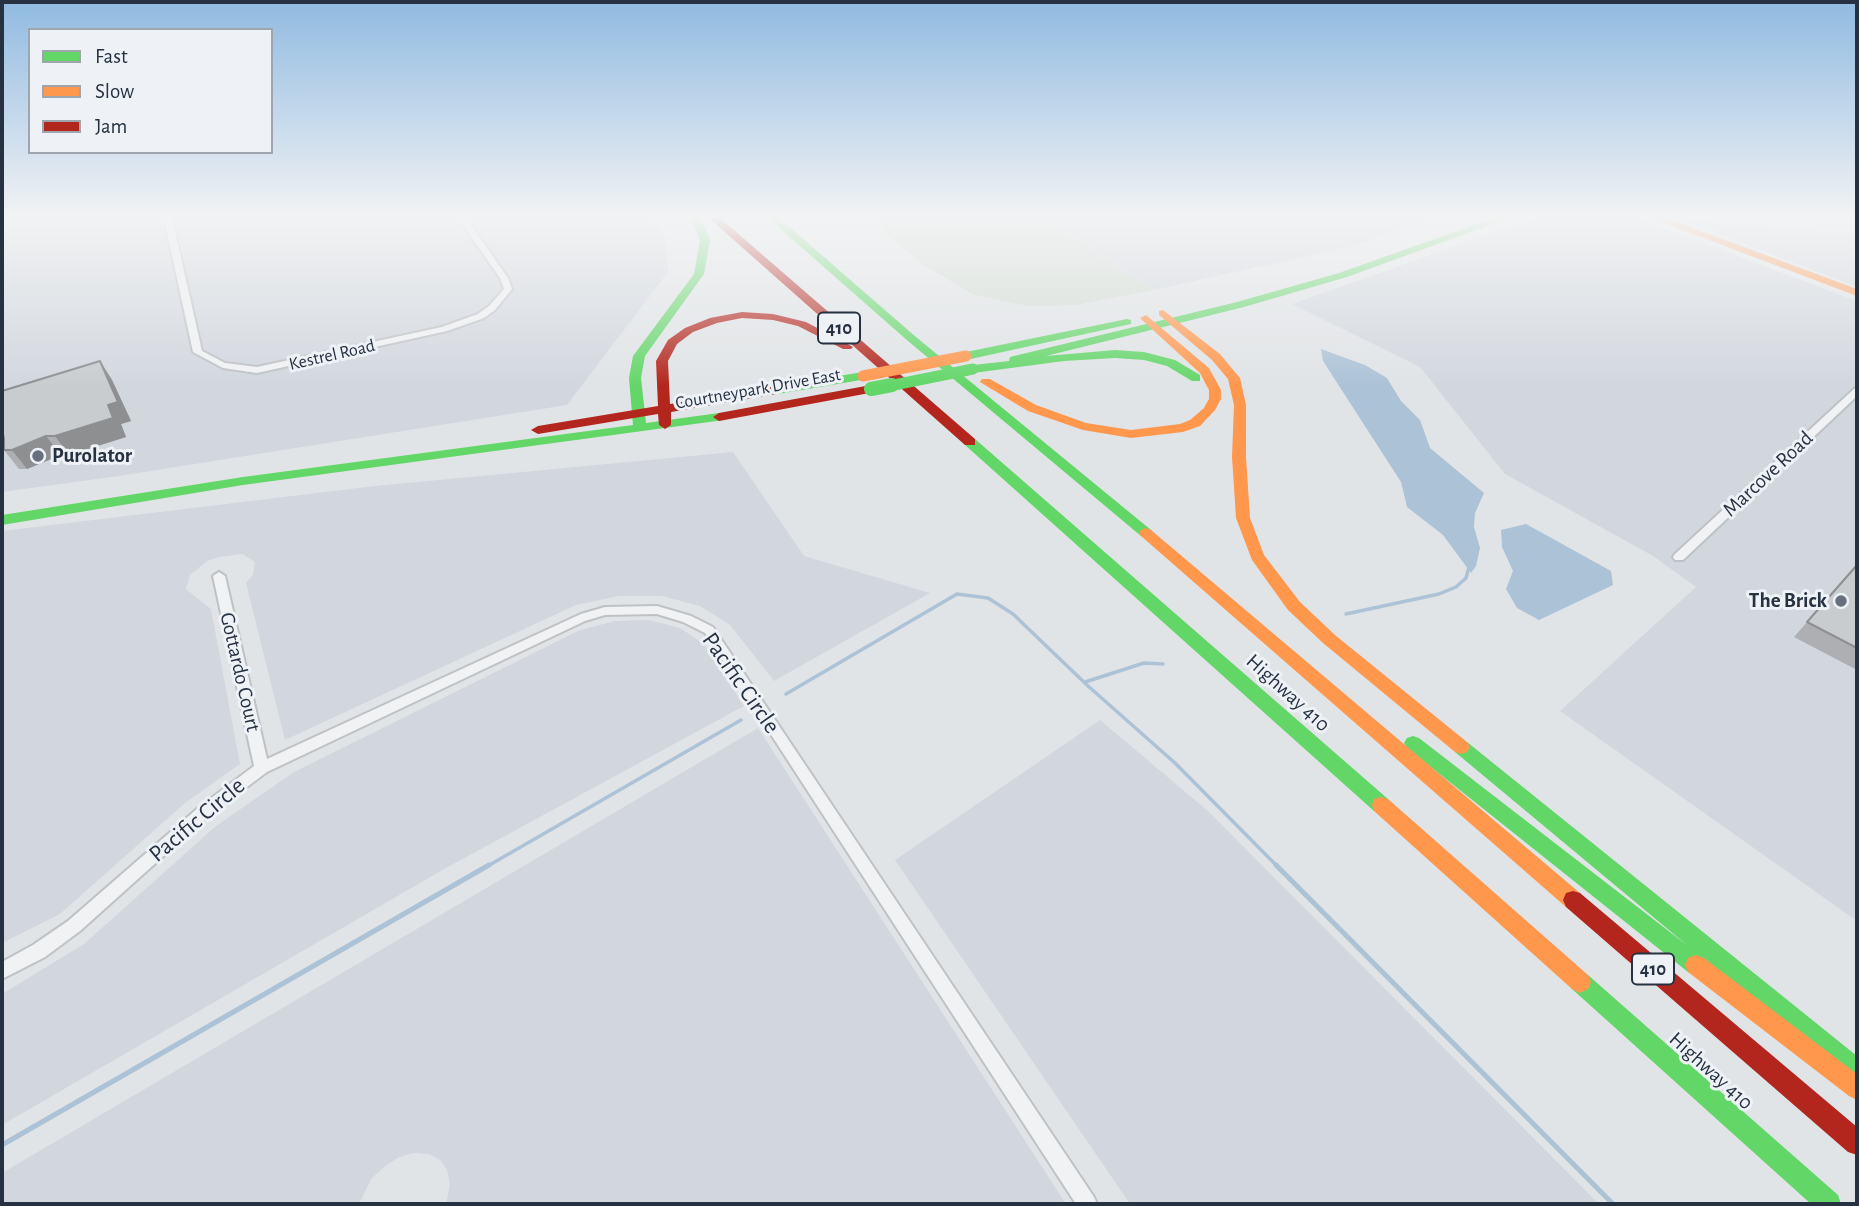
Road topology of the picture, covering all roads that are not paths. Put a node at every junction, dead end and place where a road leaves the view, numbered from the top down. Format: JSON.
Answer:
{"nodes":[{"id":1,"x":180,"y":274,"type":"edge"},
{"id":2,"x":501,"y":274,"type":"edge"},
{"id":3,"x":699,"y":274,"type":"edge"},
{"id":4,"x":778,"y":274,"type":"edge"},
{"id":5,"x":799,"y":274,"type":"edge"},
{"id":6,"x":838,"y":274,"type":"edge"},
{"id":7,"x":1315,"y":274,"type":"edge"},
{"id":8,"x":1345,"y":274,"type":"edge"},
{"id":9,"x":1808,"y":274,"type":"edge"},
{"id":10,"x":1857,"y":293,"type":"edge"},
{"id":11,"x":882,"y":312,"type":"junction"},
{"id":12,"x":1160,"y":320,"type":"junction"},
{"id":13,"x":970,"y":362,"type":"junction"},
{"id":14,"x":1857,"y":391,"type":"edge"},
{"id":15,"x":1202,"y":417,"type":"junction"},
{"id":16,"x":664,"y":418,"type":"junction"},
{"id":17,"x":639,"y":421,"type":"junction"},
{"id":18,"x":964,"y":437,"type":"junction"},
{"id":19,"x":2,"y":509,"type":"edge"},
{"id":20,"x":2,"y":520,"type":"edge"},
{"id":21,"x":1679,"y":557,"type":"dead end"},
{"id":22,"x":219,"y":576,"type":"dead end"},
{"id":23,"x":1250,"y":624,"type":"junction"},
{"id":24,"x":1190,"y":634,"type":"junction"},
{"id":25,"x":262,"y":768,"type":"junction"},
{"id":26,"x":2,"y":971,"type":"edge"},
{"id":27,"x":1857,"y":1070,"type":"edge"},
{"id":28,"x":1857,"y":1088,"type":"edge"},
{"id":29,"x":1857,"y":1143,"type":"edge"},
{"id":30,"x":1087,"y":1204,"type":"edge"},
{"id":31,"x":1829,"y":1204,"type":"edge"}],
"edges":[{"from":1,"to":2,"type":"street","name":"Kestrel Road"},
{"from":3,"to":17,"type":"main road"},
{"from":4,"to":18,"type":"main road","name":"Highway 410","number":"410"},
{"from":5,"to":24,"type":"main road"},
{"from":6,"to":11,"type":"main road","name":"Highway 410","number":"410"},
{"from":7,"to":12,"type":"main road","name":"Courtneypark Drive East"},
{"from":8,"to":12,"type":"main road","name":"Courtneypark Drive East"},
{"from":9,"to":10,"type":"main road"},
{"from":11,"to":15,"type":"main road"},
{"from":11,"to":23,"type":"main road","name":"Highway 410","number":"410"},
{"from":12,"to":13,"type":"main road","name":"Courtneypark Drive East"},
{"from":12,"to":15,"type":"main road"},
{"from":12,"to":27,"type":"main road"},
{"from":13,"to":15,"type":"main road"},
{"from":13,"to":16,"type":"main road","name":"Courtneypark Drive East","bridge":true},
{"from":14,"to":21,"type":"street","name":"Marcove Road"},
{"from":16,"to":17,"type":"main road","name":"Courtneypark Drive East"},
{"from":16,"to":18,"type":"main road"},
{"from":17,"to":19,"type":"main road","name":"Courtneypark Drive East"},
{"from":17,"to":20,"type":"main road","name":"Courtneypark Drive East"},
{"from":18,"to":24,"type":"main road","name":"Highway 410","number":"410"},
{"from":22,"to":25,"type":"street","name":"Gottardo Court"},
{"from":23,"to":28,"type":"main road"},
{"from":23,"to":29,"type":"main road","name":"Highway 410","number":"410"},
{"from":24,"to":31,"type":"main road","name":"Highway 410","number":"410"},
{"from":25,"to":26,"type":"street","name":"Pacific Circle"},
{"from":25,"to":30,"type":"street","name":"Pacific Circle"}]}
